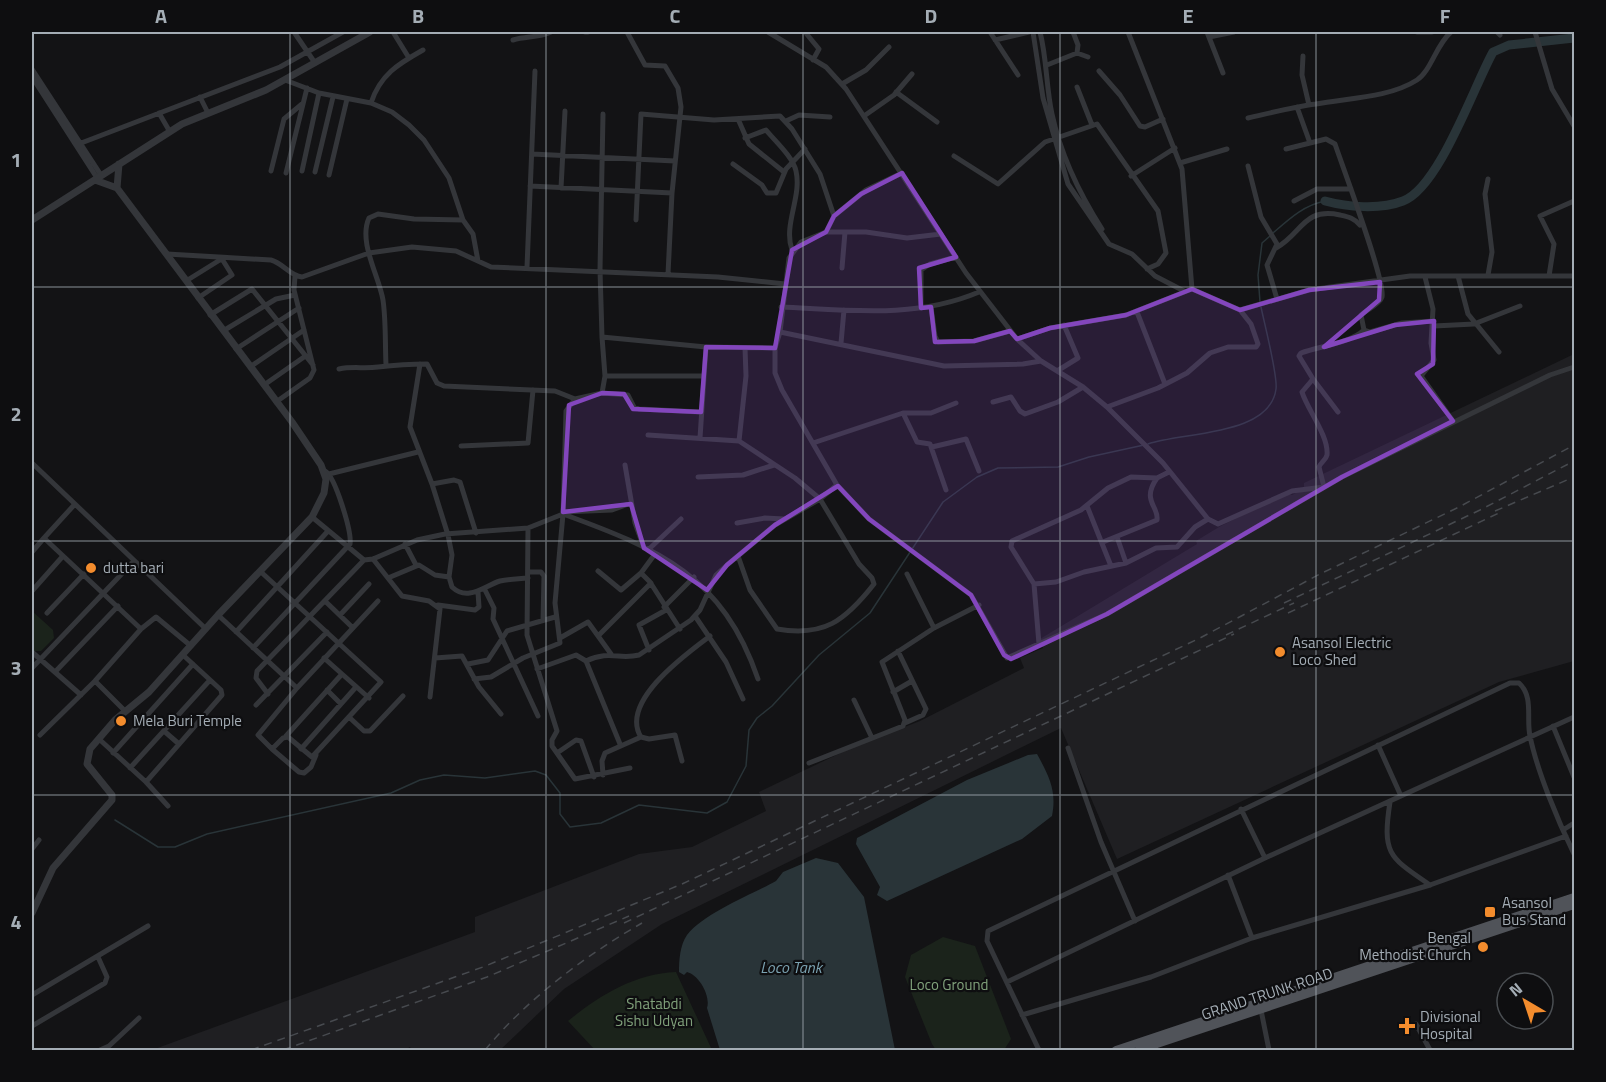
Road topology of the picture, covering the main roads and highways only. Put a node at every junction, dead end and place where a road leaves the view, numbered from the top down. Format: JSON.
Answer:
{"nodes":[{"id":1,"x":1575,"y":897,"type":"edge"},
{"id":2,"x":1575,"y":905,"type":"edge"},
{"id":3,"x":1116,"y":1050,"type":"edge"},
{"id":4,"x":1140,"y":1050,"type":"edge"}],
"edges":[{"from":1,"to":3,"type":"main road"},
{"from":2,"to":4,"type":"main road","name":"GRAND TRUNK ROAD"}]}
